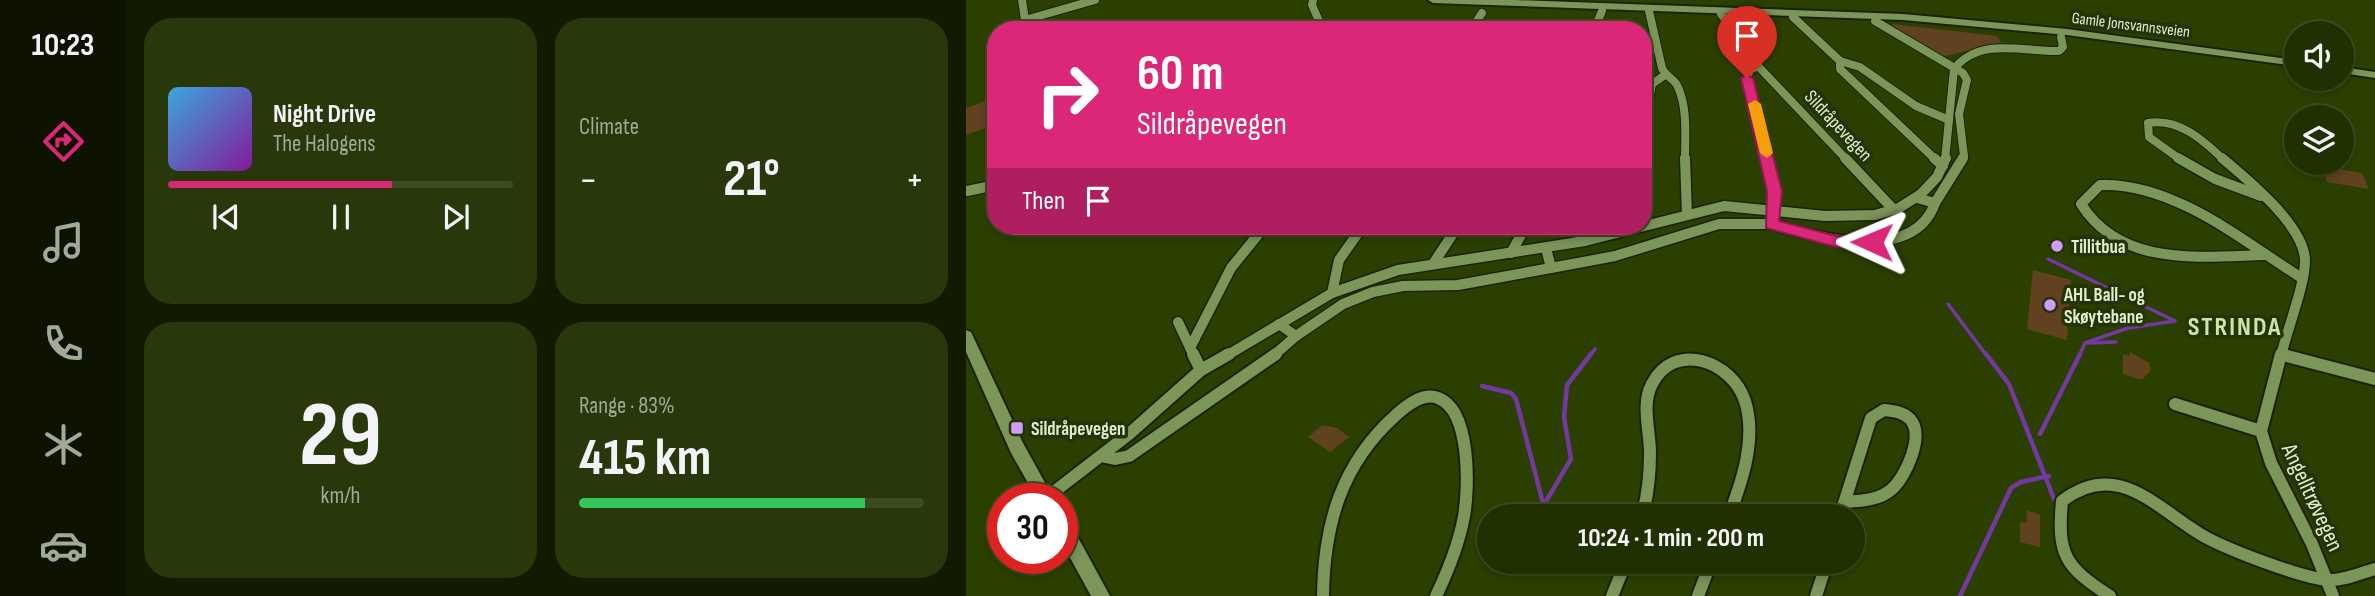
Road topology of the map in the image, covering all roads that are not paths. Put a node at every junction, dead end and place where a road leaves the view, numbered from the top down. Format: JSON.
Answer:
{"nodes":[{"id":1,"x":1022,"y":0,"type":"edge"},
{"id":2,"x":1095,"y":0,"type":"edge"},
{"id":3,"x":1313,"y":0,"type":"edge"},
{"id":4,"x":1433,"y":0,"type":"edge"},
{"id":5,"x":1529,"y":1,"type":"edge"},
{"id":6,"x":1542,"y":1,"type":"edge"},
{"id":7,"x":1602,"y":11,"type":"dead end"},
{"id":8,"x":1649,"y":11,"type":"dead end"},
{"id":9,"x":1482,"y":13,"type":"dead end"},
{"id":10,"x":1721,"y":14,"type":"dead end"},
{"id":11,"x":1793,"y":17,"type":"dead end"},
{"id":12,"x":1022,"y":21,"type":"edge"},
{"id":13,"x":1028,"y":21,"type":"edge"},
{"id":14,"x":1319,"y":21,"type":"edge"},
{"id":15,"x":1477,"y":21,"type":"edge"},
{"id":16,"x":1598,"y":21,"type":"edge"},
{"id":17,"x":1652,"y":21,"type":"edge"},
{"id":18,"x":1875,"y":21,"type":"dead end"},
{"id":19,"x":1652,"y":23,"type":"edge"},
{"id":20,"x":2061,"y":37,"type":"dead end"},
{"id":21,"x":2284,"y":61,"type":"edge"},
{"id":22,"x":1840,"y":65,"type":"junction"},
{"id":23,"x":1758,"y":66,"type":"junction"},
{"id":24,"x":1958,"y":71,"type":"junction"},
{"id":25,"x":2354,"y":72,"type":"edge"},
{"id":26,"x":1665,"y":75,"type":"junction"},
{"id":27,"x":2375,"y":75,"type":"edge"},
{"id":28,"x":1652,"y":83,"type":"edge"},
{"id":29,"x":1949,"y":120,"type":"junction"},
{"id":30,"x":1943,"y":166,"type":"junction"},
{"id":31,"x":987,"y":187,"type":"edge"},
{"id":32,"x":967,"y":191,"type":"edge"},
{"id":33,"x":2261,"y":196,"type":"junction"},
{"id":34,"x":1917,"y":198,"type":"junction"},
{"id":35,"x":1935,"y":203,"type":"junction"},
{"id":36,"x":1774,"y":208,"type":"junction"},
{"id":37,"x":1893,"y":209,"type":"junction"},
{"id":38,"x":1687,"y":215,"type":"junction"},
{"id":39,"x":1652,"y":222,"type":"edge"},
{"id":40,"x":1772,"y":224,"type":"junction"},
{"id":41,"x":1257,"y":235,"type":"edge"},
{"id":42,"x":1357,"y":235,"type":"edge"},
{"id":43,"x":1452,"y":235,"type":"edge"},
{"id":44,"x":1521,"y":235,"type":"edge"},
{"id":45,"x":1597,"y":235,"type":"edge"},
{"id":46,"x":1546,"y":248,"type":"junction"},
{"id":47,"x":1511,"y":253,"type":"junction"},
{"id":48,"x":2264,"y":255,"type":"junction"},
{"id":49,"x":1433,"y":264,"type":"junction"},
{"id":50,"x":1551,"y":268,"type":"junction"},
{"id":51,"x":2300,"y":277,"type":"junction"},
{"id":52,"x":1332,"y":293,"type":"junction"},
{"id":53,"x":1178,"y":322,"type":"dead end"},
{"id":54,"x":1279,"y":324,"type":"junction"},
{"id":55,"x":966,"y":336,"type":"edge"},
{"id":56,"x":1296,"y":336,"type":"junction"},
{"id":57,"x":1190,"y":348,"type":"junction"},
{"id":58,"x":2283,"y":355,"type":"junction"},
{"id":59,"x":1200,"y":370,"type":"junction"},
{"id":60,"x":2375,"y":379,"type":"edge"},
{"id":61,"x":2175,"y":404,"type":"dead end"},
{"id":62,"x":2261,"y":431,"type":"junction"},
{"id":63,"x":1101,"y":456,"type":"junction"},
{"id":64,"x":1037,"y":483,"type":"edge"},
{"id":65,"x":1066,"y":483,"type":"edge"},
{"id":66,"x":1844,"y":502,"type":"joint"},
{"id":67,"x":1644,"y":504,"type":"edge"},
{"id":68,"x":1733,"y":504,"type":"edge"},
{"id":69,"x":1078,"y":554,"type":"edge"},
{"id":70,"x":2375,"y":569,"type":"edge"},
{"id":71,"x":1621,"y":574,"type":"edge"},
{"id":72,"x":1707,"y":574,"type":"edge"},
{"id":73,"x":1823,"y":574,"type":"edge"},
{"id":74,"x":2328,"y":580,"type":"junction"},
{"id":75,"x":1613,"y":592,"type":"edge"},
{"id":76,"x":1101,"y":596,"type":"edge"},
{"id":77,"x":1323,"y":596,"type":"edge"},
{"id":78,"x":1436,"y":596,"type":"edge"},
{"id":79,"x":1699,"y":596,"type":"edge"},
{"id":80,"x":1816,"y":596,"type":"edge"},
{"id":81,"x":2110,"y":596,"type":"edge"},
{"id":82,"x":2333,"y":596,"type":"edge"}],
"edges":[{"from":1,"to":12,"type":"street"},
{"from":2,"to":13,"type":"street"},
{"from":3,"to":14,"type":"street"},
{"from":4,"to":5,"type":"street","name":"Gamle Jonsvannsveien"},
{"from":5,"to":6,"type":"street","name":"Gamle Jonsvannsveien"},
{"from":6,"to":21,"type":"street","name":"Gamle Jonsvannsveien"},
{"from":7,"to":16,"type":"street"},
{"from":8,"to":17,"type":"street"},
{"from":9,"to":15,"type":"street"},
{"from":10,"to":23,"type":"street","name":"Sildråpevegen"},
{"from":11,"to":22,"type":"street","name":"Sildråpevegen"},
{"from":18,"to":24,"type":"street"},
{"from":19,"to":26,"type":"street"},
{"from":20,"to":24,"type":"street"},
{"from":22,"to":29,"type":"street","name":"Sildråpevegen"},
{"from":22,"to":30,"type":"street","name":"Sildråpevegen"},
{"from":23,"to":36,"type":"street"},
{"from":23,"to":37,"type":"street","name":"Sildråpevegen"},
{"from":24,"to":29,"type":"street"},
{"from":24,"to":35,"type":"street"},
{"from":25,"to":27,"type":"street"},
{"from":26,"to":28,"type":"street"},
{"from":26,"to":38,"type":"street"},
{"from":29,"to":30,"type":"street"},
{"from":30,"to":34,"type":"street"},
{"from":31,"to":32,"type":"street"},
{"from":33,"to":33,"type":"street","name":"Angelltrøvegen"},
{"from":33,"to":51,"type":"street","name":"Angelltrøvegen"},
{"from":34,"to":35,"type":"street"},
{"from":34,"to":37,"type":"street"},
{"from":35,"to":40,"type":"street"},
{"from":36,"to":37,"type":"street"},
{"from":36,"to":38,"type":"street"},
{"from":36,"to":40,"type":"street"},
{"from":38,"to":39,"type":"street"},
{"from":40,"to":50,"type":"street"},
{"from":41,"to":57,"type":"street"},
{"from":42,"to":52,"type":"street"},
{"from":43,"to":49,"type":"street"},
{"from":44,"to":47,"type":"street"},
{"from":45,"to":46,"type":"street"},
{"from":46,"to":47,"type":"street"},
{"from":46,"to":50,"type":"street"},
{"from":47,"to":49,"type":"street"},
{"from":48,"to":48,"type":"street"},
{"from":48,"to":51,"type":"street"},
{"from":49,"to":52,"type":"street"},
{"from":50,"to":56,"type":"street"},
{"from":51,"to":58,"type":"street","name":"Angelltrøvegen"},
{"from":52,"to":54,"type":"street"},
{"from":53,"to":57,"type":"street"},
{"from":54,"to":56,"type":"street"},
{"from":54,"to":59,"type":"street"},
{"from":55,"to":64,"type":"street"},
{"from":56,"to":63,"type":"street"},
{"from":57,"to":59,"type":"street"},
{"from":58,"to":60,"type":"street"},
{"from":58,"to":62,"type":"street","name":"Angelltrøvegen"},
{"from":59,"to":63,"type":"street"},
{"from":61,"to":62,"type":"street","name":"Angelltrøvegen"},
{"from":62,"to":74,"type":"street","name":"Angelltrøvegen"},
{"from":63,"to":65,"type":"street"},
{"from":66,"to":66,"type":"street"},
{"from":67,"to":68,"type":"street"},
{"from":69,"to":76,"type":"street"},
{"from":70,"to":74,"type":"street"},
{"from":71,"to":75,"type":"street"},
{"from":72,"to":79,"type":"street"},
{"from":73,"to":80,"type":"street"},
{"from":74,"to":81,"type":"street","name":"Angelltrøvegen"},
{"from":74,"to":82,"type":"street","name":"Angelltrøvegen"},
{"from":77,"to":78,"type":"street"}]}
